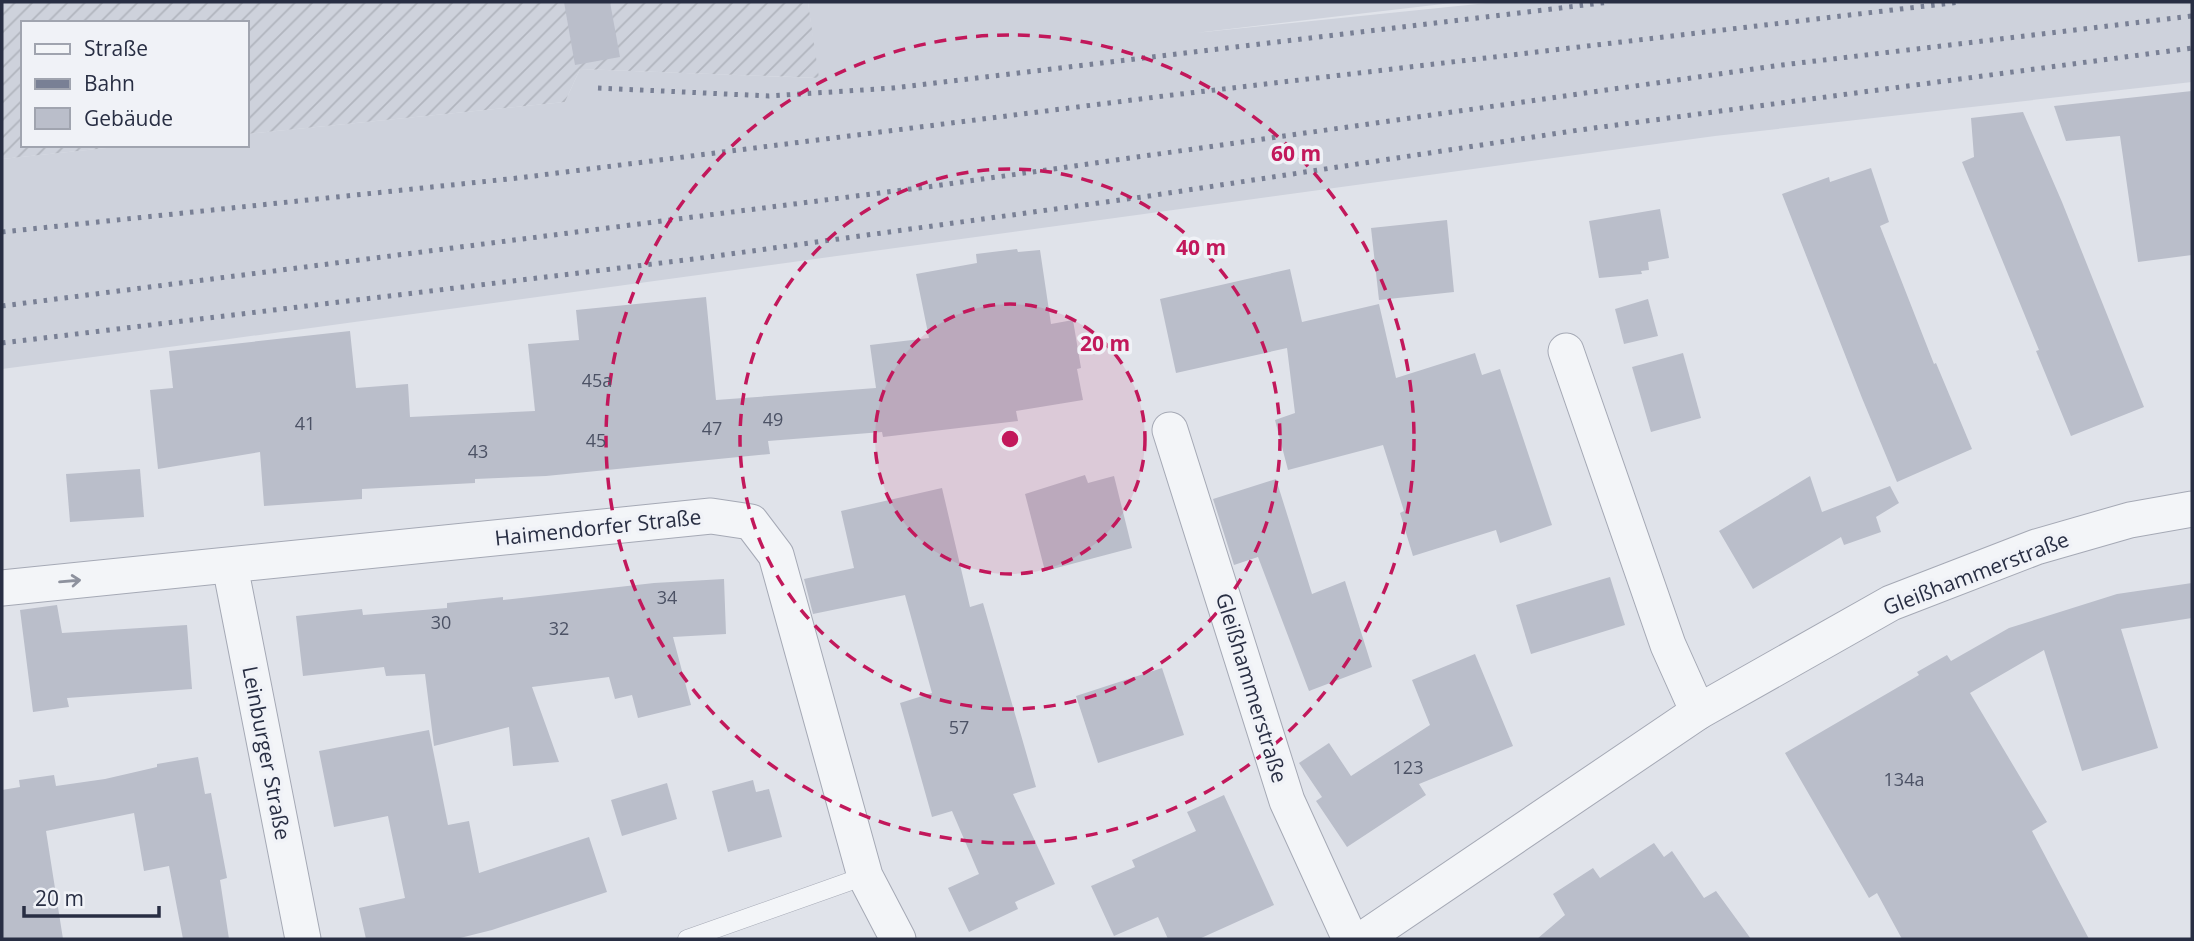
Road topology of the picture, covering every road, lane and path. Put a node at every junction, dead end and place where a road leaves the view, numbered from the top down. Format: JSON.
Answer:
{"nodes":[{"id":1,"x":1566,"y":351,"type":"dead end"},
{"id":2,"x":1170,"y":430,"type":"dead end"},
{"id":3,"x":2192,"y":509,"type":"edge"},
{"id":4,"x":230,"y":566,"type":"junction"},
{"id":5,"x":2,"y":588,"type":"edge"},
{"id":6,"x":1698,"y":712,"type":"junction"},
{"id":7,"x":866,"y":876,"type":"junction"},
{"id":8,"x":303,"y":939,"type":"edge"},
{"id":9,"x":687,"y":939,"type":"edge"},
{"id":10,"x":898,"y":939,"type":"edge"},
{"id":11,"x":1350,"y":939,"type":"edge"},
{"id":12,"x":1363,"y":939,"type":"edge"}],
"edges":[{"from":1,"to":6,"type":"street"},
{"from":2,"to":11,"type":"street","name":"Gleißhammerstraße"},
{"from":3,"to":6,"type":"street","name":"Gleißhammerstraße"},
{"from":5,"to":4,"type":"street","name":"Haimendorfer Straße","one_way":true},
{"from":4,"to":7,"type":"street","name":"Haimendorfer Straße"},
{"from":4,"to":8,"type":"street","name":"Leinburger Straße"},
{"from":6,"to":12,"type":"street","name":"Gleißhammerstraße"},
{"from":7,"to":9,"type":"lane"},
{"from":7,"to":10,"type":"street","name":"Haimendorfer Straße"}]}
